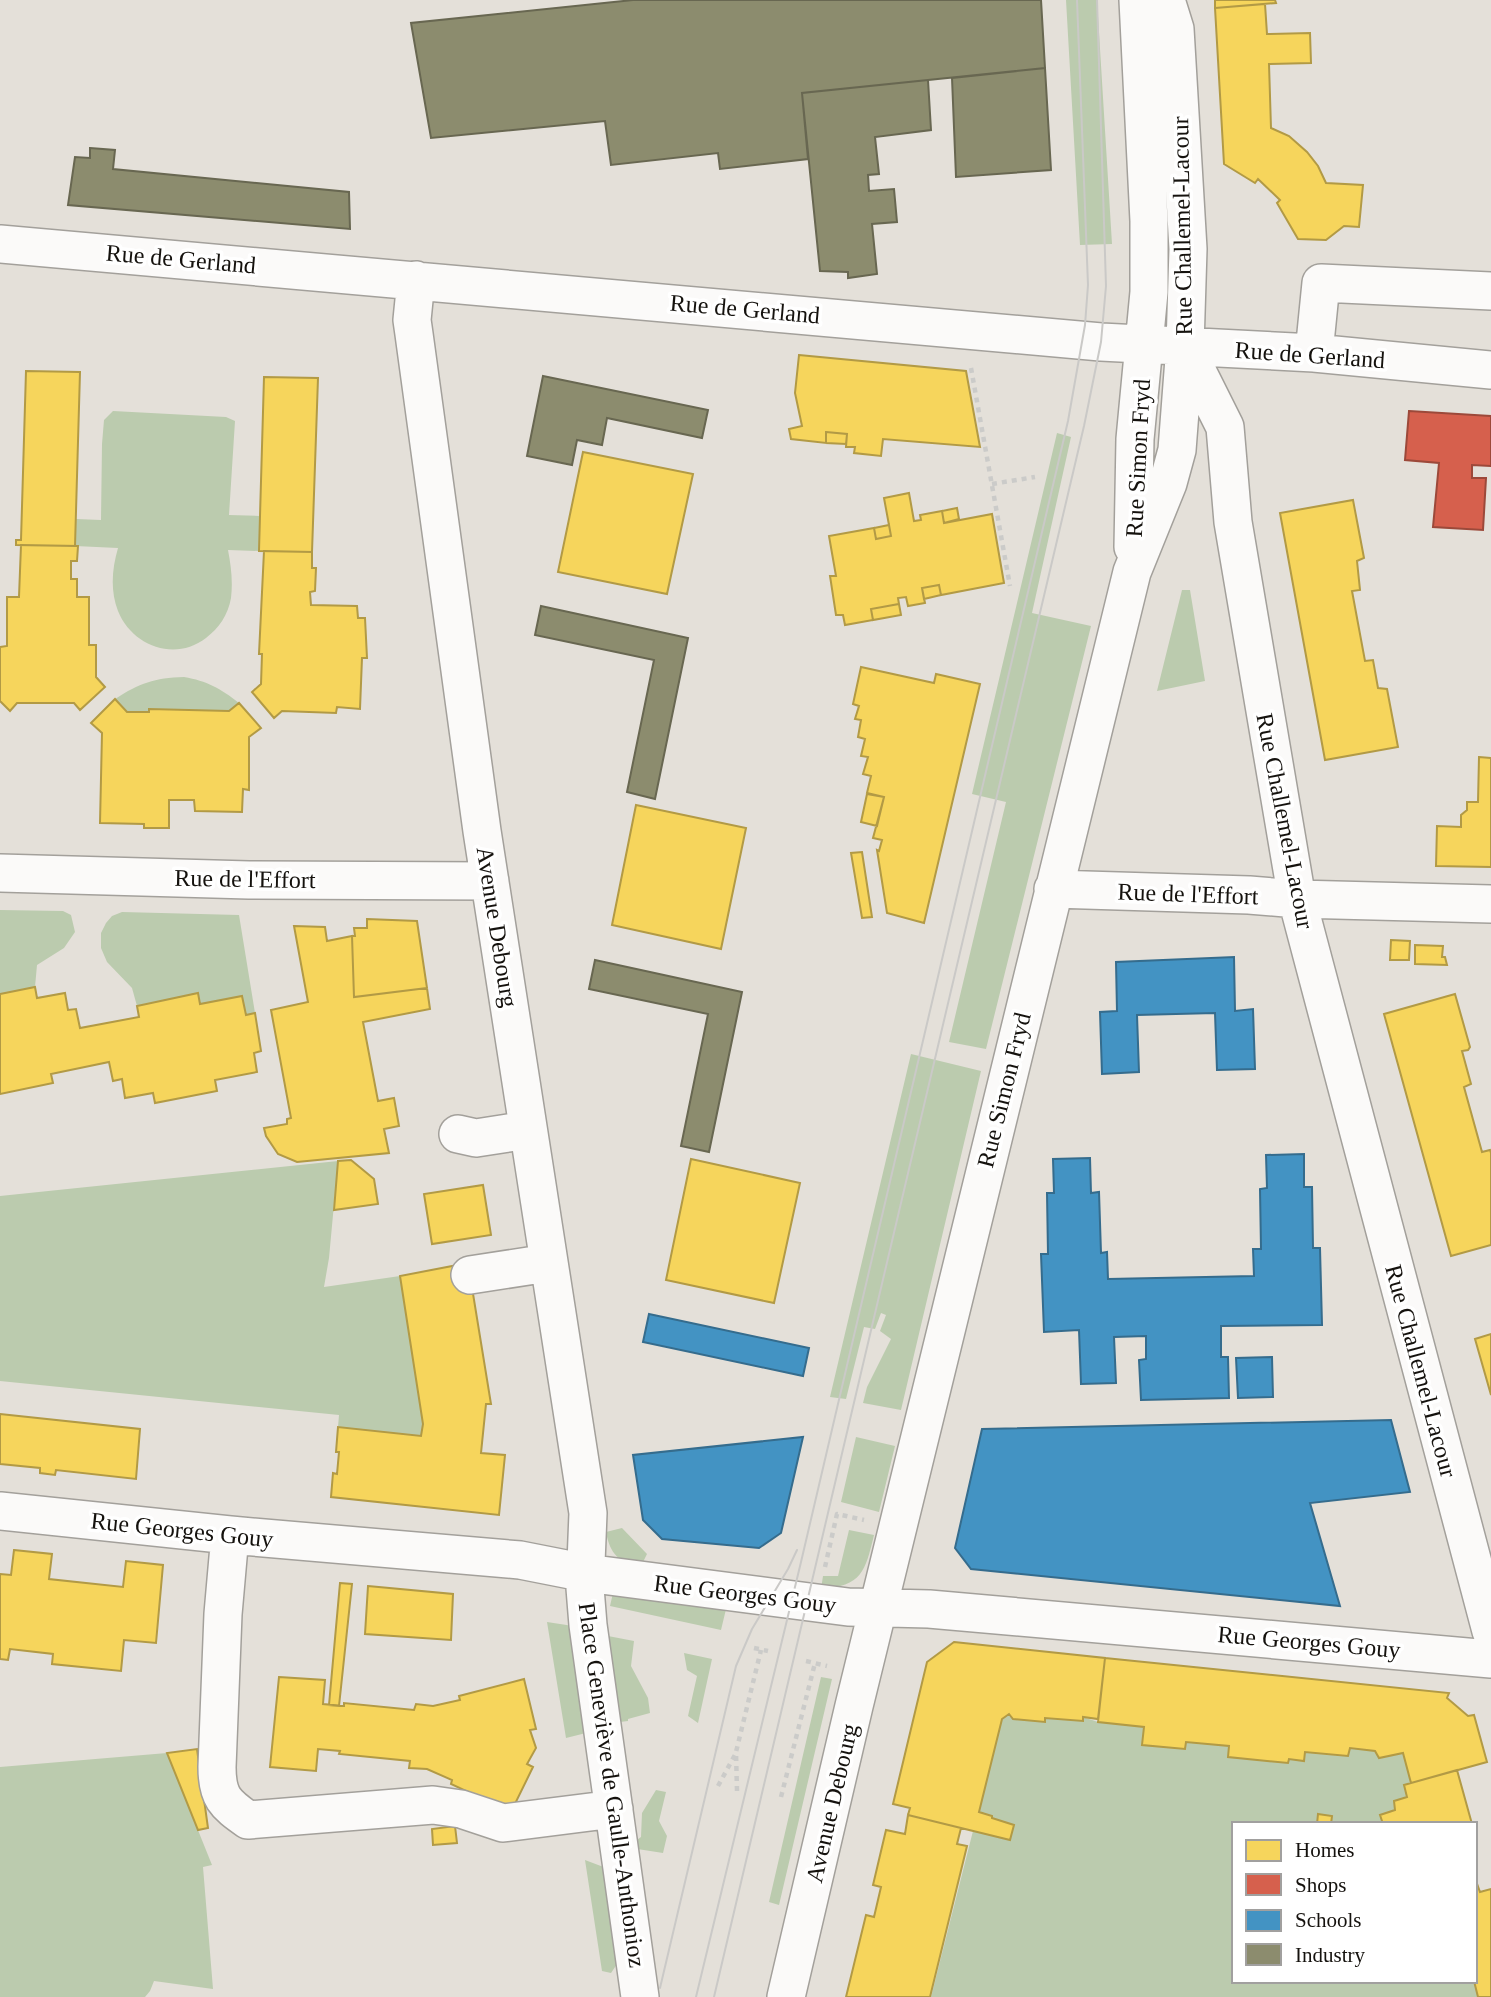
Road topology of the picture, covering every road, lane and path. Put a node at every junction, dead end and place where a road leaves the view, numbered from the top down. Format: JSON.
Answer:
{"nodes":[{"id":1,"x":1138,"y":0,"type":"edge"},
{"id":2,"x":1166,"y":0,"type":"edge"},
{"id":3,"x":0,"y":244,"type":"edge"},
{"id":4,"x":416,"y":280,"type":"junction"},
{"id":5,"x":1491,"y":290,"type":"edge"},
{"id":6,"x":1145,"y":345,"type":"junction"},
{"id":7,"x":1185,"y":346,"type":"junction"},
{"id":8,"x":1314,"y":354,"type":"junction"},
{"id":9,"x":971,"y":368,"type":"dead end"},
{"id":10,"x":1491,"y":370,"type":"edge"},
{"id":11,"x":1035,"y":477,"type":"dead end"},
{"id":12,"x":992,"y":484,"type":"junction"},
{"id":13,"x":1132,"y":572,"type":"junction"},
{"id":14,"x":1010,"y":586,"type":"dead end"},
{"id":15,"x":0,"y":873,"type":"edge"},
{"id":16,"x":491,"y":881,"type":"junction"},
{"id":17,"x":1053,"y":889,"type":"junction"},
{"id":18,"x":1297,"y":899,"type":"junction"},
{"id":19,"x":1491,"y":904,"type":"edge"},
{"id":20,"x":528,"y":1130,"type":"junction"},
{"id":21,"x":458,"y":1134,"type":"dead end"},
{"id":22,"x":548,"y":1263,"type":"junction"},
{"id":23,"x":470,"y":1275,"type":"dead end"},
{"id":24,"x":0,"y":1511,"type":"edge"},
{"id":25,"x":876,"y":1522,"type":"dead end"},
{"id":26,"x":230,"y":1535,"type":"junction"},
{"id":27,"x":825,"y":1567,"type":"dead end"},
{"id":28,"x":586,"y":1573,"type":"junction"},
{"id":29,"x":879,"y":1609,"type":"junction"},
{"id":30,"x":1491,"y":1631,"type":"edge"},
{"id":31,"x":754,"y":1648,"type":"dead end"},
{"id":32,"x":761,"y":1650,"type":"junction"},
{"id":33,"x":768,"y":1651,"type":"dead end"},
{"id":34,"x":1491,"y":1659,"type":"edge"},
{"id":35,"x":806,"y":1661,"type":"dead end"},
{"id":36,"x":815,"y":1663,"type":"junction"},
{"id":37,"x":838,"y":1669,"type":"dead end"},
{"id":38,"x":736,"y":1752,"type":"junction"},
{"id":39,"x":718,"y":1786,"type":"dead end"},
{"id":40,"x":737,"y":1791,"type":"dead end"},
{"id":41,"x":781,"y":1797,"type":"dead end"},
{"id":42,"x":614,"y":1808,"type":"junction"},
{"id":43,"x":640,"y":1997,"type":"edge"},
{"id":44,"x":786,"y":1997,"type":"edge"}],
"edges":[{"from":1,"to":6,"type":"street","name":"Rue Challemel-Lacour"},
{"from":2,"to":7,"type":"street","name":"Rue Challemel-Lacour"},
{"from":3,"to":4,"type":"street","name":"Rue de Gerland"},
{"from":4,"to":6,"type":"street","name":"Rue de Gerland"},
{"from":4,"to":16,"type":"street","name":"Avenue Debourg"},
{"from":5,"to":8,"type":"street"},
{"from":6,"to":7,"type":"street","name":"Rue de Gerland"},
{"from":6,"to":13,"type":"street","name":"Rue Simon Fryd"},
{"from":7,"to":8,"type":"street","name":"Rue de Gerland"},
{"from":7,"to":13,"type":"street","name":"Rue Simon Fryd"},
{"from":7,"to":18,"type":"street","name":"Rue Challemel-Lacour"},
{"from":8,"to":10,"type":"street","name":"Rue de Gerland"},
{"from":9,"to":12,"type":"path"},
{"from":11,"to":12,"type":"path"},
{"from":12,"to":14,"type":"path"},
{"from":13,"to":17,"type":"street","name":"Rue Simon Fryd"},
{"from":15,"to":16,"type":"street","name":"Rue de l'Effort"},
{"from":16,"to":20,"type":"street","name":"Avenue Debourg"},
{"from":17,"to":18,"type":"street","name":"Rue de l'Effort"},
{"from":17,"to":29,"type":"street","name":"Rue Simon Fryd"},
{"from":18,"to":19,"type":"street","name":"Rue de l'Effort"},
{"from":18,"to":30,"type":"street","name":"Rue Challemel-Lacour"},
{"from":20,"to":21,"type":"street"},
{"from":20,"to":22,"type":"street","name":"Avenue Debourg"},
{"from":22,"to":23,"type":"street"},
{"from":22,"to":28,"type":"street","name":"Avenue Debourg"},
{"from":24,"to":26,"type":"street","name":"Rue Georges Gouy"},
{"from":25,"to":27,"type":"path"},
{"from":26,"to":28,"type":"street","name":"Rue Georges Gouy"},
{"from":26,"to":42,"type":"street"},
{"from":28,"to":29,"type":"street","name":"Rue Georges Gouy"},
{"from":28,"to":42,"type":"street","name":"Place Geneviève de Gaulle-Anthonioz"},
{"from":29,"to":34,"type":"street","name":"Rue Georges Gouy"},
{"from":29,"to":44,"type":"street","name":"Avenue Debourg"},
{"from":31,"to":32,"type":"path"},
{"from":32,"to":33,"type":"path"},
{"from":32,"to":38,"type":"path"},
{"from":35,"to":36,"type":"path"},
{"from":36,"to":37,"type":"path"},
{"from":36,"to":41,"type":"path"},
{"from":38,"to":39,"type":"path"},
{"from":38,"to":40,"type":"path"},
{"from":42,"to":43,"type":"street","name":"Place Geneviève de Gaulle-Anthonioz"}]}
